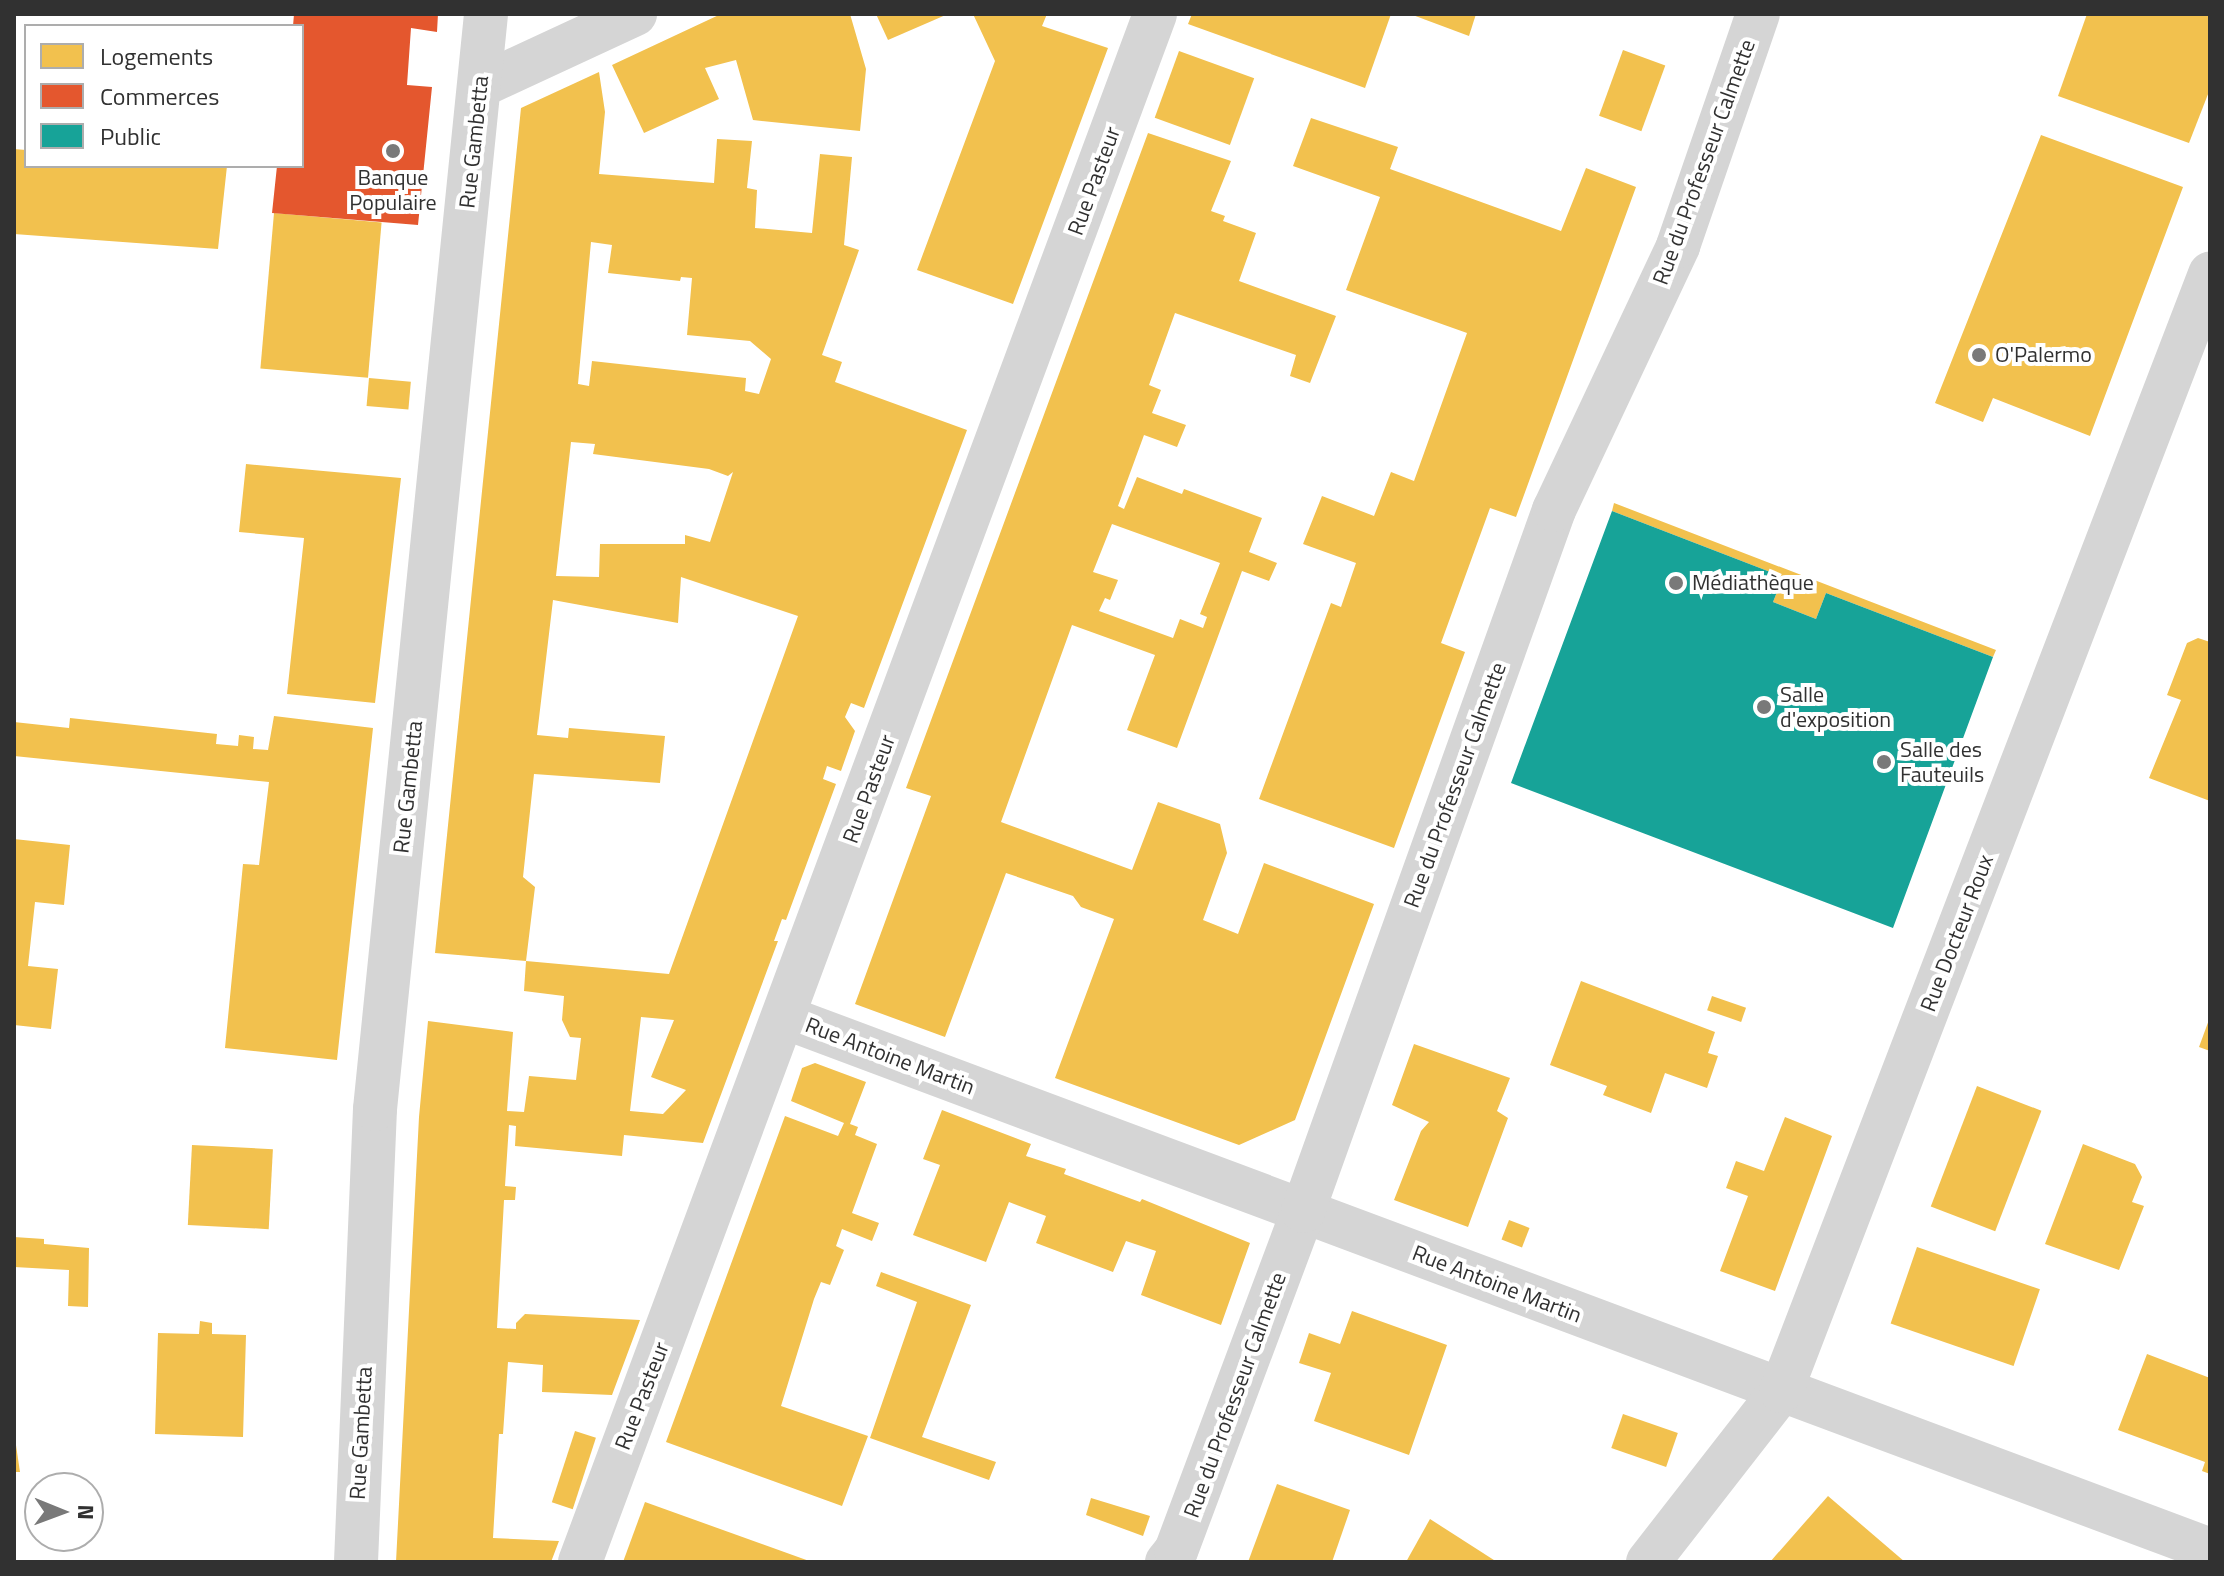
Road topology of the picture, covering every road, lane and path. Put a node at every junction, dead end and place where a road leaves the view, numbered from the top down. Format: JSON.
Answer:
{"nodes":[{"id":1,"x":486,"y":14,"type":"edge"},
{"id":2,"x":635,"y":14,"type":"edge"},
{"id":3,"x":1155,"y":14,"type":"edge"},
{"id":4,"x":1758,"y":14,"type":"edge"},
{"id":5,"x":480,"y":86,"type":"junction"},
{"id":6,"x":2210,"y":274,"type":"edge"},
{"id":7,"x":784,"y":1017,"type":"junction"},
{"id":8,"x":1303,"y":1211,"type":"junction"},
{"id":9,"x":1781,"y":1391,"type":"junction"},
{"id":10,"x":2210,"y":1550,"type":"edge"},
{"id":11,"x":356,"y":1562,"type":"edge"},
{"id":12,"x":580,"y":1562,"type":"edge"},
{"id":13,"x":1167,"y":1562,"type":"edge"},
{"id":14,"x":1648,"y":1562,"type":"edge"}],
"edges":[{"from":1,"to":5,"type":"street","name":"Rue Gambetta"},
{"from":2,"to":5,"type":"street"},
{"from":3,"to":7,"type":"street","name":"Rue Pasteur"},
{"from":4,"to":8,"type":"street","name":"Rue du Professeur Calmette"},
{"from":5,"to":11,"type":"street","name":"Rue Gambetta"},
{"from":6,"to":9,"type":"street","name":"Rue Docteur Roux"},
{"from":7,"to":8,"type":"street","name":"Rue Antoine Martin"},
{"from":7,"to":12,"type":"street","name":"Rue Pasteur"},
{"from":8,"to":9,"type":"street","name":"Rue Antoine Martin"},
{"from":8,"to":13,"type":"street","name":"Rue du Professeur Calmette"},
{"from":9,"to":10,"type":"street","name":"Rue Antoine Martin"},
{"from":9,"to":14,"type":"street","name":"Rue Docteur Roux"}]}
